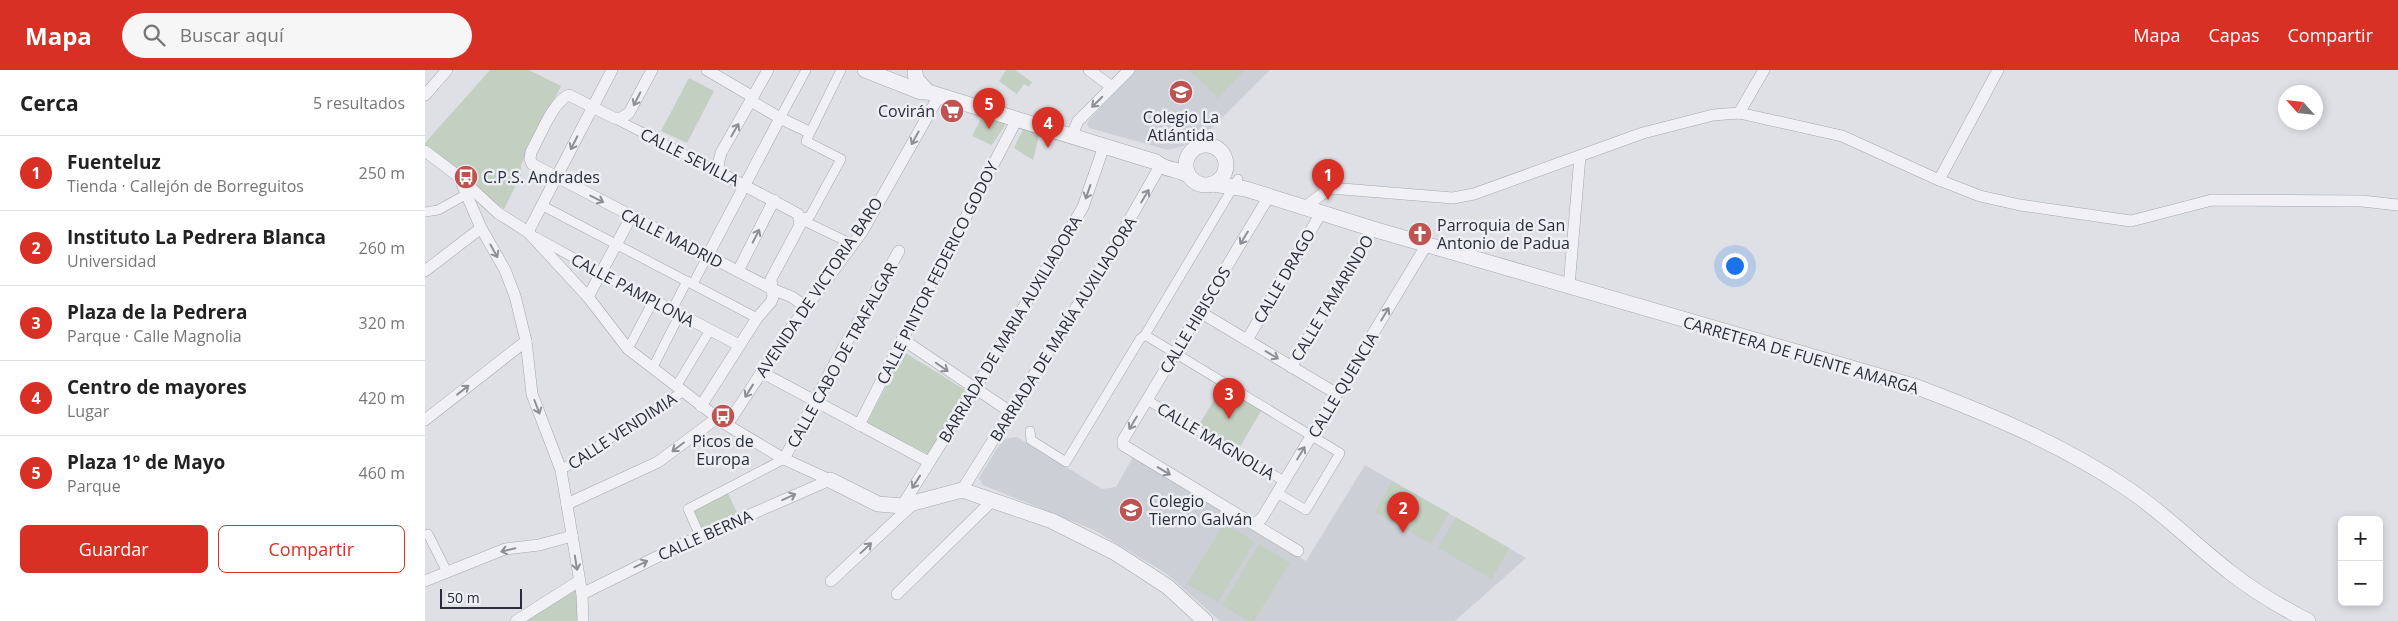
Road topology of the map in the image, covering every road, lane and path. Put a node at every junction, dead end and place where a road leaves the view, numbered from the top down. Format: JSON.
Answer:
{"nodes":[{"id":1,"x":447,"y":70,"type":"edge"},
{"id":2,"x":612,"y":70,"type":"edge"},
{"id":3,"x":652,"y":70,"type":"edge"},
{"id":4,"x":707,"y":70,"type":"edge"},
{"id":5,"x":768,"y":70,"type":"edge"},
{"id":6,"x":806,"y":70,"type":"edge"},
{"id":7,"x":841,"y":70,"type":"edge"},
{"id":8,"x":865,"y":70,"type":"edge"},
{"id":9,"x":1089,"y":70,"type":"edge"},
{"id":10,"x":1129,"y":70,"type":"edge"},
{"id":11,"x":1764,"y":70,"type":"edge"},
{"id":12,"x":1998,"y":70,"type":"edge"},
{"id":13,"x":915,"y":72,"type":"edge"},
{"id":14,"x":901,"y":82,"type":"junction"},
{"id":15,"x":1112,"y":87,"type":"junction"},
{"id":16,"x":933,"y":94,"type":"junction"},
{"id":17,"x":425,"y":95,"type":"edge"},
{"id":18,"x":752,"y":99,"type":"junction"},
{"id":19,"x":593,"y":107,"type":"junction"},
{"id":20,"x":1739,"y":113,"type":"junction"},
{"id":21,"x":614,"y":118,"type":"junction"},
{"id":22,"x":780,"y":118,"type":"junction"},
{"id":23,"x":1017,"y":121,"type":"junction"},
{"id":24,"x":809,"y":132,"type":"junction"},
{"id":25,"x":1071,"y":138,"type":"junction"},
{"id":26,"x":1104,"y":146,"type":"junction"},
{"id":27,"x":425,"y":151,"type":"edge"},
{"id":28,"x":1189,"y":154,"type":"junction"},
{"id":29,"x":1580,"y":156,"type":"junction"},
{"id":30,"x":1225,"y":161,"type":"junction"},
{"id":31,"x":1158,"y":164,"type":"junction"},
{"id":32,"x":538,"y":168,"type":"joint"},
{"id":33,"x":721,"y":173,"type":"junction"},
{"id":34,"x":1188,"y":175,"type":"junction"},
{"id":35,"x":457,"y":176,"type":"junction"},
{"id":36,"x":556,"y":178,"type":"junction"},
{"id":37,"x":1939,"y":180,"type":"junction"},
{"id":38,"x":1213,"y":184,"type":"junction"},
{"id":39,"x":744,"y":185,"type":"junction"},
{"id":40,"x":1239,"y":185,"type":"junction"},
{"id":41,"x":467,"y":194,"type":"junction"},
{"id":42,"x":1269,"y":196,"type":"junction"},
{"id":43,"x":775,"y":200,"type":"junction"},
{"id":44,"x":2398,"y":205,"type":"edge"},
{"id":45,"x":543,"y":206,"type":"junction"},
{"id":46,"x":425,"y":207,"type":"edge"},
{"id":47,"x":1305,"y":208,"type":"junction"},
{"id":48,"x":438,"y":210,"type":"junction"},
{"id":49,"x":425,"y":212,"type":"edge"},
{"id":50,"x":1321,"y":213,"type":"junction"},
{"id":51,"x":631,"y":217,"type":"junction"},
{"id":52,"x":800,"y":219,"type":"junction"},
{"id":53,"x":481,"y":228,"type":"junction"},
{"id":54,"x":1373,"y":229,"type":"junction"},
{"id":55,"x":528,"y":232,"type":"junction"},
{"id":56,"x":616,"y":244,"type":"junction"},
{"id":57,"x":852,"y":244,"type":"junction"},
{"id":58,"x":1427,"y":244,"type":"junction"},
{"id":59,"x":899,"y":251,"type":"dead end"},
{"id":60,"x":707,"y":255,"type":"junction"},
{"id":61,"x":425,"y":271,"type":"edge"},
{"id":62,"x":738,"y":271,"type":"junction"},
{"id":63,"x":601,"y":273,"type":"junction"},
{"id":64,"x":690,"y":283,"type":"junction"},
{"id":65,"x":1569,"y":286,"type":"junction"},
{"id":66,"x":772,"y":289,"type":"junction"},
{"id":67,"x":588,"y":297,"type":"junction"},
{"id":68,"x":653,"y":301,"type":"junction"},
{"id":69,"x":806,"y":307,"type":"junction"},
{"id":70,"x":676,"y":312,"type":"junction"},
{"id":71,"x":1200,"y":312,"type":"junction"},
{"id":72,"x":757,"y":318,"type":"junction"},
{"id":73,"x":710,"y":330,"type":"junction"},
{"id":74,"x":1143,"y":337,"type":"junction"},
{"id":75,"x":902,"y":339,"type":"junction"},
{"id":76,"x":1247,"y":340,"type":"junction"},
{"id":77,"x":526,"y":341,"type":"junction"},
{"id":78,"x":739,"y":345,"type":"junction"},
{"id":79,"x":628,"y":349,"type":"junction"},
{"id":80,"x":1175,"y":353,"type":"junction"},
{"id":81,"x":653,"y":367,"type":"junction"},
{"id":82,"x":1291,"y":367,"type":"junction"},
{"id":83,"x":761,"y":372,"type":"junction"},
{"id":84,"x":681,"y":388,"type":"junction"},
{"id":85,"x":975,"y":389,"type":"junction"},
{"id":86,"x":1337,"y":394,"type":"junction"},
{"id":87,"x":1147,"y":400,"type":"junction"},
{"id":88,"x":813,"y":402,"type":"junction"},
{"id":89,"x":701,"y":406,"type":"junction"},
{"id":90,"x":1012,"y":413,"type":"junction"},
{"id":91,"x":717,"y":418,"type":"junction"},
{"id":92,"x":425,"y":420,"type":"edge"},
{"id":93,"x":727,"y":425,"type":"junction"},
{"id":94,"x":859,"y":425,"type":"junction"},
{"id":95,"x":1029,"y":431,"type":"dead end"},
{"id":96,"x":1311,"y":437,"type":"junction"},
{"id":97,"x":784,"y":458,"type":"junction"},
{"id":98,"x":929,"y":462,"type":"junction"},
{"id":99,"x":561,"y":470,"type":"junction"},
{"id":100,"x":830,"y":480,"type":"junction"},
{"id":101,"x":1284,"y":481,"type":"junction"},
{"id":102,"x":962,"y":490,"type":"junction"},
{"id":103,"x":1277,"y":493,"type":"junction"},
{"id":104,"x":993,"y":500,"type":"junction"},
{"id":105,"x":909,"y":503,"type":"junction"},
{"id":106,"x":567,"y":504,"type":"junction"},
{"id":107,"x":1256,"y":523,"type":"junction"},
{"id":108,"x":428,"y":534,"type":"dead end"},
{"id":109,"x":572,"y":536,"type":"junction"},
{"id":110,"x":700,"y":536,"type":"junction"},
{"id":111,"x":1298,"y":551,"type":"dead end"},
{"id":112,"x":447,"y":572,"type":"junction"},
{"id":113,"x":425,"y":581,"type":"edge"},
{"id":114,"x":579,"y":581,"type":"junction"},
{"id":115,"x":831,"y":582,"type":"dead end"},
{"id":116,"x":582,"y":594,"type":"junction"},
{"id":117,"x":897,"y":594,"type":"dead end"},
{"id":118,"x":516,"y":621,"type":"edge"},
{"id":119,"x":583,"y":621,"type":"edge"},
{"id":120,"x":1205,"y":621,"type":"edge"},
{"id":121,"x":2309,"y":621,"type":"edge"}],
"edges":[{"from":1,"to":17,"type":"street"},
{"from":2,"to":19,"type":"street"},
{"from":3,"to":21,"type":"street","one_way":true},
{"from":4,"to":18,"type":"street"},
{"from":5,"to":18,"type":"street"},
{"from":6,"to":22,"type":"street"},
{"from":7,"to":24,"type":"street"},
{"from":8,"to":14,"type":"street"},
{"from":9,"to":15,"type":"street"},
{"from":10,"to":15,"type":"street"},
{"from":11,"to":20,"type":"street"},
{"from":12,"to":37,"type":"street"},
{"from":13,"to":14,"type":"street"},
{"from":13,"to":16,"type":"street"},
{"from":14,"to":16,"type":"street"},
{"from":15,"to":25,"type":"street","one_way":true},
{"from":16,"to":23,"type":"street"},
{"from":16,"to":57,"type":"street","name":"AVENIDA DE VICTORIA BARO","one_way":true},
{"from":18,"to":22,"type":"street"},
{"from":33,"to":18,"type":"street","one_way":true},
{"from":19,"to":21,"type":"street","name":"CALLE SEVILLA"},
{"from":19,"to":32,"type":"street","name":"CALLE SEVILLA"},
{"from":19,"to":36,"type":"street","one_way":true},
{"from":20,"to":29,"type":"street"},
{"from":20,"to":37,"type":"street"},
{"from":21,"to":33,"type":"street","name":"CALLE SEVILLA"},
{"from":22,"to":24,"type":"street"},
{"from":22,"to":39,"type":"street"},
{"from":23,"to":25,"type":"street"},
{"from":23,"to":75,"type":"street","name":"CALLE PINTOR FEDERICO GODOY"},
{"from":24,"to":52,"type":"street"},
{"from":25,"to":26,"type":"street"},
{"from":26,"to":31,"type":"street"},
{"from":26,"to":85,"type":"street","name":"BARRIADA DE MARIA AUXILIADORA","one_way":true},
{"from":27,"to":35,"type":"street"},
{"from":28,"to":30,"type":"street"},
{"from":28,"to":31,"type":"street"},
{"from":28,"to":34,"type":"street"},
{"from":29,"to":47,"type":"street"},
{"from":29,"to":65,"type":"street"},
{"from":30,"to":38,"type":"street"},
{"from":30,"to":40,"type":"street"},
{"from":31,"to":34,"type":"street"},
{"from":90,"to":31,"type":"street","name":"BARRIADA DE MARÍA AUXILIADORA","one_way":true},
{"from":32,"to":36,"type":"street","name":"CALLE MADRID"},
{"from":33,"to":39,"type":"street","name":"CALLE SEVILLA"},
{"from":34,"to":38,"type":"street"},
{"from":35,"to":41,"type":"street"},
{"from":35,"to":55,"type":"street"},
{"from":36,"to":45,"type":"street"},
{"from":36,"to":51,"type":"street","name":"CALLE MADRID","one_way":true},
{"from":37,"to":44,"type":"street"},
{"from":38,"to":40,"type":"street","name":"CARRETERA DE FUENTE AMARGA"},
{"from":39,"to":43,"type":"street","name":"CALLE SEVILLA"},
{"from":39,"to":60,"type":"street"},
{"from":40,"to":42,"type":"street","name":"CARRETERA DE FUENTE AMARGA"},
{"from":40,"to":74,"type":"street"},
{"from":41,"to":48,"type":"street"},
{"from":41,"to":53,"type":"street"},
{"from":42,"to":47,"type":"street","name":"CARRETERA DE FUENTE AMARGA"},
{"from":42,"to":71,"type":"street","name":"CALLE HIBISCOS","one_way":true},
{"from":43,"to":52,"type":"street","name":"CALLE SEVILLA"},
{"from":62,"to":43,"type":"street","one_way":true},
{"from":45,"to":55,"type":"street"},
{"from":45,"to":56,"type":"street"},
{"from":46,"to":48,"type":"street"},
{"from":47,"to":50,"type":"street","name":"CARRETERA DE FUENTE AMARGA"},
{"from":48,"to":49,"type":"street"},
{"from":50,"to":54,"type":"street","name":"CARRETERA DE FUENTE AMARGA"},
{"from":50,"to":76,"type":"street","name":"CALLE DRAGO"},
{"from":51,"to":56,"type":"street"},
{"from":51,"to":60,"type":"street","name":"CALLE MADRID"},
{"from":52,"to":57,"type":"street"},
{"from":52,"to":66,"type":"street"},
{"from":53,"to":61,"type":"street"},
{"from":53,"to":77,"type":"street","one_way":true},
{"from":54,"to":58,"type":"street","name":"CARRETERA DE FUENTE AMARGA"},
{"from":54,"to":82,"type":"street","name":"CALLE TAMARINDO"},
{"from":55,"to":63,"type":"street","name":"CALLE PAMPLONA"},
{"from":55,"to":67,"type":"street"},
{"from":56,"to":63,"type":"street"},
{"from":56,"to":64,"type":"street"},
{"from":57,"to":69,"type":"street","name":"AVENIDA DE VICTORIA BARO"},
{"from":58,"to":65,"type":"street","name":"CARRETERA DE FUENTE AMARGA"},
{"from":86,"to":58,"type":"street","name":"CALLE QUENCIA","one_way":true},
{"from":59,"to":88,"type":"street","name":"CALLE CABO DE TRAFALGAR"},
{"from":60,"to":62,"type":"street","name":"CALLE MADRID"},
{"from":60,"to":64,"type":"street"},
{"from":62,"to":66,"type":"street","name":"CALLE MADRID"},
{"from":63,"to":67,"type":"street"},
{"from":63,"to":68,"type":"street","name":"CALLE PAMPLONA"},
{"from":64,"to":70,"type":"street"},
{"from":64,"to":72,"type":"street"},
{"from":65,"to":121,"type":"street","name":"CARRETERA DE FUENTE AMARGA"},
{"from":66,"to":69,"type":"street","name":"CALLE MADRID"},
{"from":66,"to":72,"type":"street"},
{"from":67,"to":79,"type":"street"},
{"from":68,"to":70,"type":"street","name":"CALLE PAMPLONA"},
{"from":68,"to":79,"type":"street"},
{"from":69,"to":83,"type":"street","name":"AVENIDA DE VICTORIA BARO"},
{"from":70,"to":73,"type":"street","name":"CALLE PAMPLONA"},
{"from":70,"to":81,"type":"street"},
{"from":71,"to":76,"type":"street"},
{"from":71,"to":80,"type":"street","name":"CALLE HIBISCOS"},
{"from":72,"to":78,"type":"street"},
{"from":73,"to":78,"type":"street","name":"CALLE PAMPLONA"},
{"from":73,"to":84,"type":"street"},
{"from":74,"to":80,"type":"street"},
{"from":74,"to":95,"type":"street"},
{"from":75,"to":85,"type":"street","one_way":true},
{"from":75,"to":94,"type":"street","name":"CALLE PINTOR FEDERICO GODOY"},
{"from":76,"to":82,"type":"street","one_way":true},
{"from":92,"to":77,"type":"street","one_way":true},
{"from":77,"to":99,"type":"street","one_way":true},
{"from":78,"to":89,"type":"street"},
{"from":79,"to":81,"type":"street"},
{"from":80,"to":87,"type":"street","name":"CALLE HIBISCOS"},
{"from":80,"to":96,"type":"street"},
{"from":81,"to":84,"type":"street"},
{"from":82,"to":86,"type":"street"},
{"from":83,"to":88,"type":"street"},
{"from":83,"to":93,"type":"street","name":"AVENIDA DE VICTORIA BARO","one_way":true},
{"from":84,"to":89,"type":"street"},
{"from":84,"to":99,"type":"street","name":"CALLE VENDIMIA"},
{"from":85,"to":90,"type":"street"},
{"from":85,"to":98,"type":"street","name":"BARRIADA DE MARIA AUXILIADORA"},
{"from":86,"to":96,"type":"street","name":"CALLE QUENCIA"},
{"from":87,"to":101,"type":"street","name":"CALLE MAGNOLIA"},
{"from":87,"to":107,"type":"street","name":"CALLE HIBISCOS","one_way":true},
{"from":88,"to":94,"type":"street"},
{"from":88,"to":97,"type":"street","name":"CALLE CABO DE TRAFALGAR"},
{"from":89,"to":91,"type":"street"},
{"from":90,"to":102,"type":"street","name":"BARRIADA DE MARÍA AUXILIADORA"},
{"from":91,"to":93,"type":"street"},
{"from":91,"to":106,"type":"street","one_way":true},
{"from":93,"to":97,"type":"street"},
{"from":94,"to":98,"type":"street"},
{"from":101,"to":96,"type":"street","name":"CALLE QUENCIA","one_way":true},
{"from":96,"to":103,"type":"street"},
{"from":97,"to":100,"type":"street"},
{"from":97,"to":110,"type":"street"},
{"from":98,"to":105,"type":"street","name":"BARRIADA DE MARIA AUXILIADORA","one_way":true},
{"from":99,"to":106,"type":"street"},
{"from":100,"to":105,"type":"street"},
{"from":110,"to":100,"type":"street","name":"CALLE BERNA","one_way":true},
{"from":101,"to":103,"type":"street","name":"CALLE QUENCIA"},
{"from":102,"to":104,"type":"street"},
{"from":102,"to":105,"type":"street"},
{"from":103,"to":107,"type":"street","name":"CALLE QUENCIA"},
{"from":104,"to":117,"type":"street"},
{"from":104,"to":120,"type":"street"},
{"from":115,"to":105,"type":"street","name":"BARRIADA DE MARIA AUXILIADORA","one_way":true},
{"from":106,"to":109,"type":"street"},
{"from":107,"to":111,"type":"street"},
{"from":108,"to":112,"type":"street"},
{"from":109,"to":112,"type":"street","one_way":true},
{"from":109,"to":114,"type":"street","one_way":true},
{"from":116,"to":110,"type":"street","name":"CALLE BERNA","one_way":true},
{"from":112,"to":113,"type":"street"},
{"from":114,"to":116,"type":"street"},
{"from":114,"to":118,"type":"street"},
{"from":116,"to":119,"type":"street"}]}
